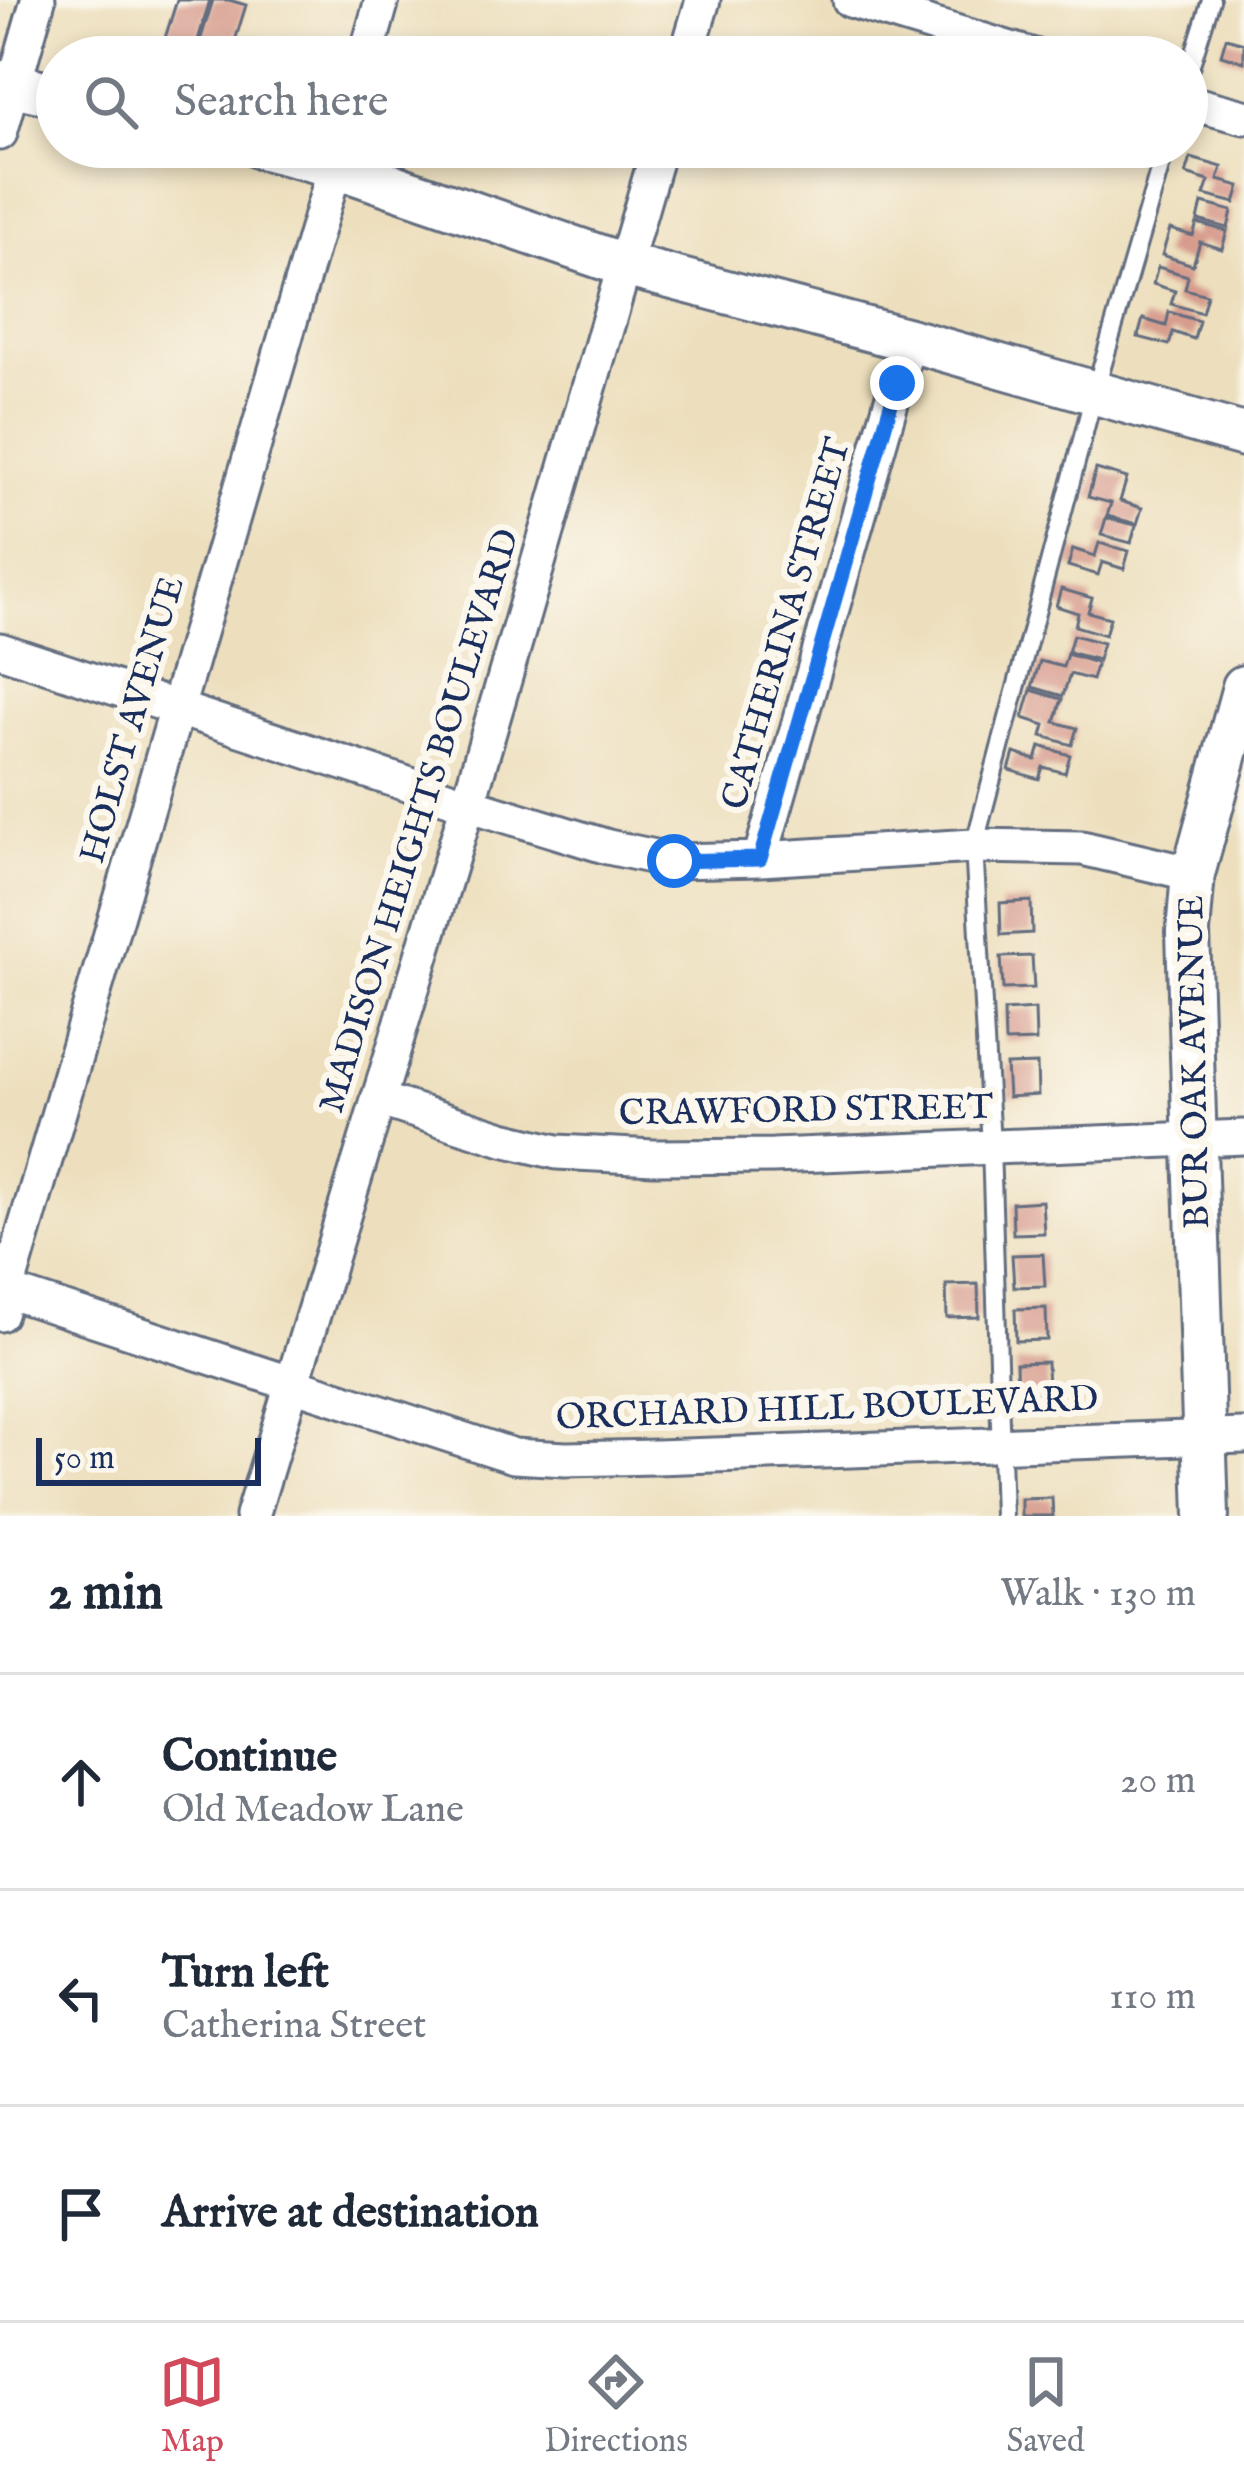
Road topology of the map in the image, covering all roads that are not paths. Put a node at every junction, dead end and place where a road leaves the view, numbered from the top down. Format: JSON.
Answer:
{"nodes":[{"id":1,"x":38,"y":0,"type":"edge"},
{"id":2,"x":382,"y":0,"type":"edge"},
{"id":3,"x":703,"y":0,"type":"edge"},
{"id":4,"x":850,"y":0,"type":"edge"},
{"id":5,"x":1211,"y":0,"type":"edge"},
{"id":6,"x":372,"y":36,"type":"edge"},
{"id":7,"x":692,"y":36,"type":"edge"},
{"id":8,"x":968,"y":36,"type":"edge"},
{"id":9,"x":1200,"y":36,"type":"edge"},
{"id":10,"x":7,"y":83,"type":"edge"},
{"id":11,"x":1208,"y":108,"type":"edge"},
{"id":12,"x":1244,"y":117,"type":"edge"},
{"id":13,"x":0,"y":133,"type":"edge"},
{"id":14,"x":335,"y":168,"type":"edge"},
{"id":15,"x":367,"y":168,"type":"edge"},
{"id":16,"x":653,"y":168,"type":"edge"},
{"id":17,"x":1160,"y":168,"type":"edge"},
{"id":18,"x":624,"y":265,"type":"junction"},
{"id":19,"x":909,"y":340,"type":"junction"},
{"id":20,"x":1095,"y":391,"type":"junction"},
{"id":21,"x":1244,"y":435,"type":"edge"},
{"id":22,"x":0,"y":650,"type":"edge"},
{"id":23,"x":1244,"y":687,"type":"edge"},
{"id":24,"x":178,"y":708,"type":"junction"},
{"id":25,"x":468,"y":804,"type":"junction"},
{"id":26,"x":974,"y":846,"type":"junction"},
{"id":27,"x":760,"y":859,"type":"junction"},
{"id":28,"x":1193,"y":874,"type":"junction"},
{"id":29,"x":378,"y":1099,"type":"junction"},
{"id":30,"x":1244,"y":1137,"type":"edge"},
{"id":31,"x":1193,"y":1139,"type":"junction"},
{"id":32,"x":991,"y":1146,"type":"junction"},
{"id":33,"x":3,"y":1302,"type":"edge"},
{"id":34,"x":292,"y":1385,"type":"junction"},
{"id":35,"x":1224,"y":1436,"type":"edge"},
{"id":36,"x":1000,"y":1444,"type":"junction"},
{"id":37,"x":252,"y":1516,"type":"edge"},
{"id":38,"x":1003,"y":1516,"type":"edge"},
{"id":39,"x":1208,"y":1516,"type":"edge"}],
"edges":[{"from":1,"to":10,"type":"street"},
{"from":2,"to":6,"type":"street"},
{"from":3,"to":7,"type":"street"},
{"from":4,"to":8,"type":"street"},
{"from":5,"to":9,"type":"lane"},
{"from":10,"to":13,"type":"street"},
{"from":11,"to":12,"type":"street"},
{"from":14,"to":24,"type":"street","name":"HOLST AVENUE"},
{"from":15,"to":18,"type":"street"},
{"from":16,"to":18,"type":"street","name":"MADISON HEIGHTS BOULEVARD"},
{"from":17,"to":20,"type":"lane"},
{"from":18,"to":19,"type":"street"},
{"from":18,"to":25,"type":"street","name":"MADISON HEIGHTS BOULEVARD"},
{"from":19,"to":20,"type":"street"},
{"from":19,"to":27,"type":"street","name":"CATHERINA STREET"},
{"from":20,"to":21,"type":"street"},
{"from":20,"to":26,"type":"lane"},
{"from":22,"to":24,"type":"street"},
{"from":23,"to":28,"type":"street","name":"BUR OAK AVENUE"},
{"from":24,"to":25,"type":"street"},
{"from":24,"to":33,"type":"street","name":"HOLST AVENUE"},
{"from":25,"to":27,"type":"street"},
{"from":25,"to":29,"type":"street","name":"MADISON HEIGHTS BOULEVARD"},
{"from":26,"to":27,"type":"street"},
{"from":26,"to":28,"type":"street"},
{"from":26,"to":32,"type":"lane"},
{"from":28,"to":31,"type":"street","name":"BUR OAK AVENUE"},
{"from":29,"to":32,"type":"street","name":"CRAWFORD STREET"},
{"from":29,"to":34,"type":"street","name":"MADISON HEIGHTS BOULEVARD"},
{"from":30,"to":31,"type":"street","name":"CRAWFORD STREET"},
{"from":31,"to":32,"type":"street","name":"CRAWFORD STREET"},
{"from":31,"to":35,"type":"street","name":"BUR OAK AVENUE"},
{"from":32,"to":36,"type":"lane"},
{"from":33,"to":34,"type":"street","name":"ORCHARD HILL BOULEVARD"},
{"from":34,"to":36,"type":"street","name":"ORCHARD HILL BOULEVARD"},
{"from":34,"to":37,"type":"street","name":"MADISON HEIGHTS BOULEVARD"},
{"from":35,"to":36,"type":"street","name":"ORCHARD HILL BOULEVARD"},
{"from":35,"to":39,"type":"street","name":"BUR OAK AVENUE"},
{"from":36,"to":38,"type":"lane"}]}
